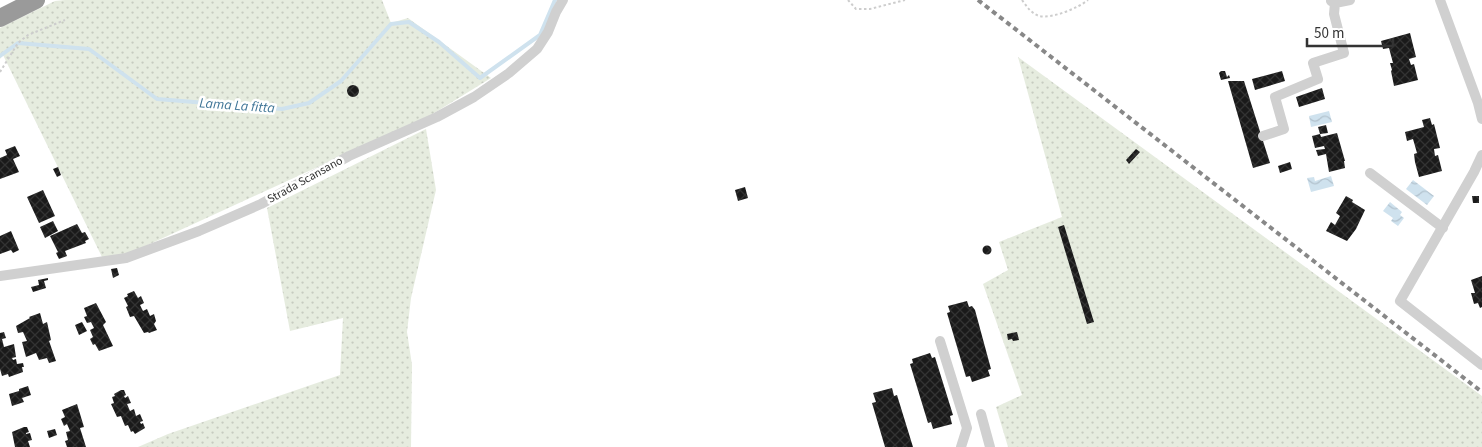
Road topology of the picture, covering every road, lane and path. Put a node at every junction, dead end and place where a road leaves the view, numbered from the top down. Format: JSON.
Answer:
{"nodes":[{"id":1,"x":36,"y":0,"type":"edge"},
{"id":2,"x":563,"y":0,"type":"edge"},
{"id":3,"x":848,"y":0,"type":"edge"},
{"id":4,"x":905,"y":0,"type":"edge"},
{"id":5,"x":1022,"y":0,"type":"edge"},
{"id":6,"x":1088,"y":0,"type":"edge"},
{"id":7,"x":1350,"y":0,"type":"edge"},
{"id":8,"x":1440,"y":0,"type":"edge"},
{"id":9,"x":1333,"y":2,"type":"edge"},
{"id":10,"x":0,"y":18,"type":"edge"},
{"id":11,"x":65,"y":20,"type":"dead end"},
{"id":12,"x":0,"y":72,"type":"edge"},
{"id":13,"x":1482,"y":119,"type":"edge"},
{"id":14,"x":1263,"y":136,"type":"dead end"},
{"id":15,"x":1482,"y":154,"type":"edge"},
{"id":16,"x":1370,"y":173,"type":"dead end"},
{"id":17,"x":1442,"y":228,"type":"junction"},
{"id":18,"x":0,"y":276,"type":"edge"},
{"id":19,"x":940,"y":341,"type":"dead end"},
{"id":20,"x":1482,"y":365,"type":"edge"},
{"id":21,"x":981,"y":414,"type":"dead end"},
{"id":22,"x":960,"y":447,"type":"edge"},
{"id":23,"x":990,"y":447,"type":"edge"}],
"edges":[{"from":1,"to":10,"type":"highway"},
{"from":2,"to":18,"type":"street","name":"Strada Scansano"},
{"from":3,"to":4,"type":"path"},
{"from":5,"to":6,"type":"path"},
{"from":7,"to":9,"type":"street"},
{"from":8,"to":13,"type":"street"},
{"from":9,"to":14,"type":"street"},
{"from":11,"to":12,"type":"path"},
{"from":15,"to":17,"type":"street"},
{"from":16,"to":17,"type":"street"},
{"from":17,"to":20,"type":"street"},
{"from":19,"to":22,"type":"street"},
{"from":21,"to":23,"type":"street"}]}
